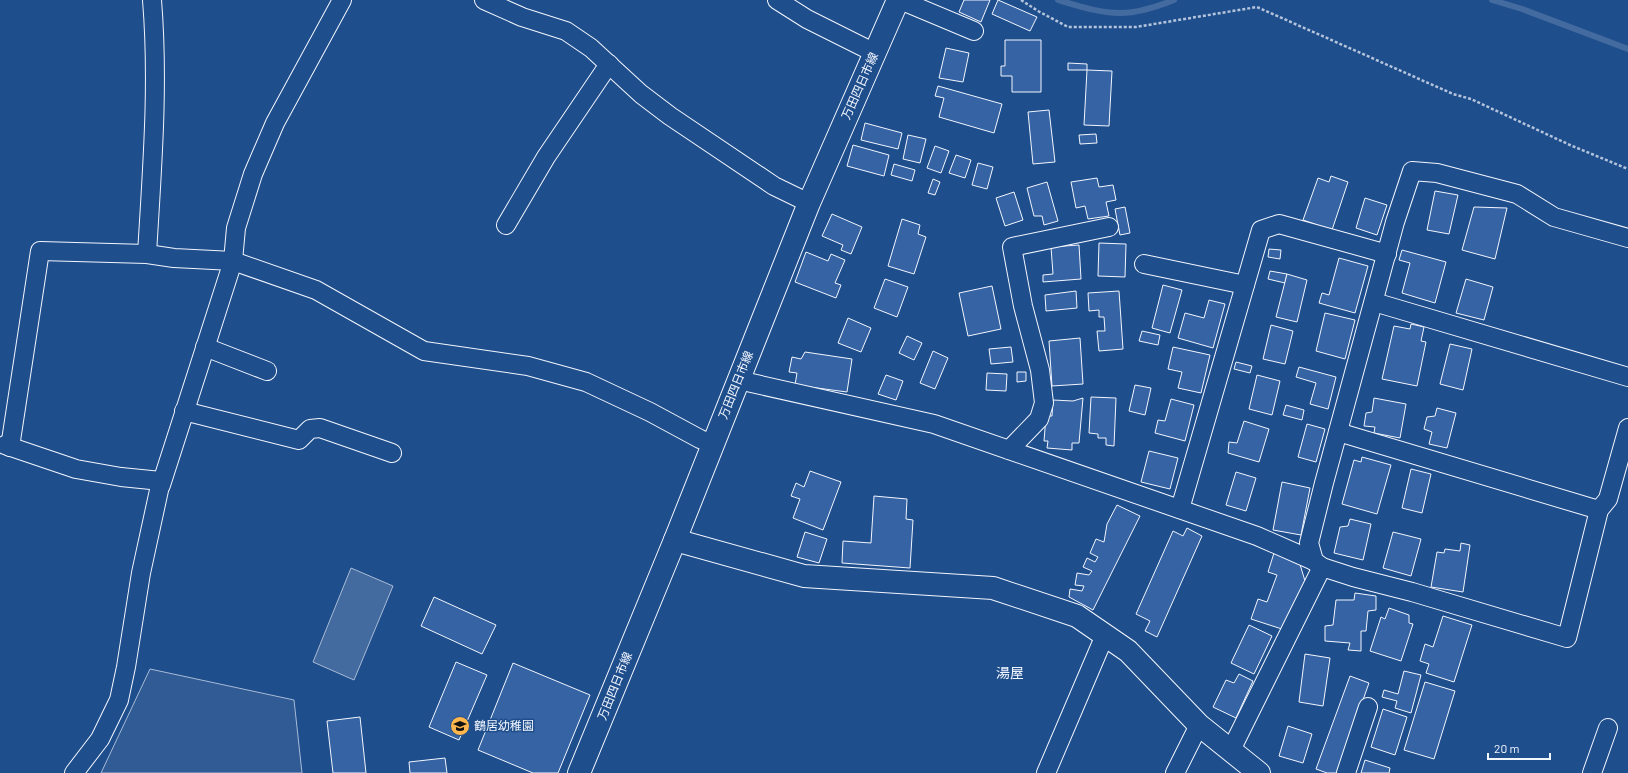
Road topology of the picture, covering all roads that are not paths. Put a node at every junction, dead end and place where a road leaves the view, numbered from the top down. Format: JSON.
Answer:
{"nodes":[{"id":1,"x":152,"y":0,"type":"edge"},
{"id":2,"x":342,"y":0,"type":"edge"},
{"id":3,"x":484,"y":0,"type":"edge"},
{"id":4,"x":777,"y":0,"type":"edge"},
{"id":5,"x":899,"y":0,"type":"edge"},
{"id":6,"x":974,"y":31,"type":"dead end"},
{"id":7,"x":875,"y":53,"type":"junction"},
{"id":8,"x":609,"y":64,"type":"junction"},
{"id":9,"x":810,"y":203,"type":"junction"},
{"id":10,"x":506,"y":224,"type":"dead end"},
{"id":11,"x":1109,"y":227,"type":"dead end"},
{"id":12,"x":1628,"y":238,"type":"edge"},
{"id":13,"x":147,"y":254,"type":"junction"},
{"id":14,"x":1387,"y":254,"type":"junction"},
{"id":15,"x":233,"y":262,"type":"junction"},
{"id":16,"x":1144,"y":264,"type":"dead end"},
{"id":17,"x":1245,"y":285,"type":"junction"},
{"id":18,"x":1374,"y":302,"type":"junction"},
{"id":19,"x":205,"y":347,"type":"junction"},
{"id":20,"x":267,"y":371,"type":"dead end"},
{"id":21,"x":1628,"y":377,"type":"edge"},
{"id":22,"x":738,"y":380,"type":"junction"},
{"id":23,"x":184,"y":411,"type":"junction"},
{"id":24,"x":1628,"y":428,"type":"edge"},
{"id":25,"x":1338,"y":432,"type":"junction"},
{"id":26,"x":712,"y":444,"type":"junction"},
{"id":27,"x":4,"y":449,"type":"edge"},
{"id":28,"x":1009,"y":450,"type":"junction"},
{"id":29,"x":392,"y":453,"type":"dead end"},
{"id":30,"x":160,"y":481,"type":"junction"},
{"id":31,"x":1180,"y":509,"type":"junction"},
{"id":32,"x":1599,"y":510,"type":"junction"},
{"id":33,"x":675,"y":540,"type":"junction"},
{"id":34,"x":1318,"y":564,"type":"junction"},
{"id":35,"x":1105,"y":635,"type":"junction"},
{"id":36,"x":1368,"y":707,"type":"dead end"},
{"id":37,"x":1200,"y":725,"type":"junction"},
{"id":38,"x":1608,"y":728,"type":"dead end"},
{"id":39,"x":1231,"y":750,"type":"junction"},
{"id":40,"x":74,"y":773,"type":"edge"},
{"id":41,"x":579,"y":773,"type":"edge"},
{"id":42,"x":1046,"y":773,"type":"edge"},
{"id":43,"x":1175,"y":773,"type":"edge"},
{"id":44,"x":1259,"y":773,"type":"edge"},
{"id":45,"x":1346,"y":773,"type":"edge"},
{"id":46,"x":1592,"y":773,"type":"edge"}],
"edges":[{"from":1,"to":13,"type":"street"},
{"from":2,"to":15,"type":"street"},
{"from":3,"to":8,"type":"street"},
{"from":4,"to":7,"type":"street"},
{"from":5,"to":6,"type":"street"},
{"from":5,"to":7,"type":"main road","name":"万田四日市線"},
{"from":7,"to":9,"type":"main road","name":"万田四日市線"},
{"from":8,"to":9,"type":"street"},
{"from":8,"to":10,"type":"street"},
{"from":9,"to":22,"type":"main road","name":"万田四日市線"},
{"from":11,"to":28,"type":"street"},
{"from":12,"to":14,"type":"street"},
{"from":13,"to":15,"type":"street"},
{"from":13,"to":27,"type":"street"},
{"from":14,"to":17,"type":"street"},
{"from":14,"to":18,"type":"street"},
{"from":15,"to":19,"type":"street"},
{"from":15,"to":26,"type":"street"},
{"from":16,"to":17,"type":"street"},
{"from":17,"to":31,"type":"street"},
{"from":18,"to":21,"type":"street"},
{"from":18,"to":25,"type":"street"},
{"from":19,"to":20,"type":"street"},
{"from":19,"to":23,"type":"street"},
{"from":22,"to":26,"type":"main road","name":"万田四日市線"},
{"from":22,"to":28,"type":"street"},
{"from":23,"to":29,"type":"street"},
{"from":23,"to":30,"type":"street"},
{"from":24,"to":32,"type":"street"},
{"from":25,"to":32,"type":"street"},
{"from":25,"to":34,"type":"street"},
{"from":26,"to":33,"type":"main road","name":"万田四日市線"},
{"from":27,"to":30,"type":"street"},
{"from":28,"to":31,"type":"street"},
{"from":30,"to":40,"type":"street"},
{"from":31,"to":34,"type":"street"},
{"from":32,"to":34,"type":"street"},
{"from":33,"to":35,"type":"main road"},
{"from":33,"to":41,"type":"main road","name":"万田四日市線"},
{"from":34,"to":39,"type":"street"},
{"from":35,"to":37,"type":"main road"},
{"from":35,"to":42,"type":"street"},
{"from":36,"to":45,"type":"street"},
{"from":37,"to":39,"type":"main road"},
{"from":37,"to":43,"type":"street"},
{"from":38,"to":46,"type":"street"},
{"from":39,"to":44,"type":"main road"}]}
